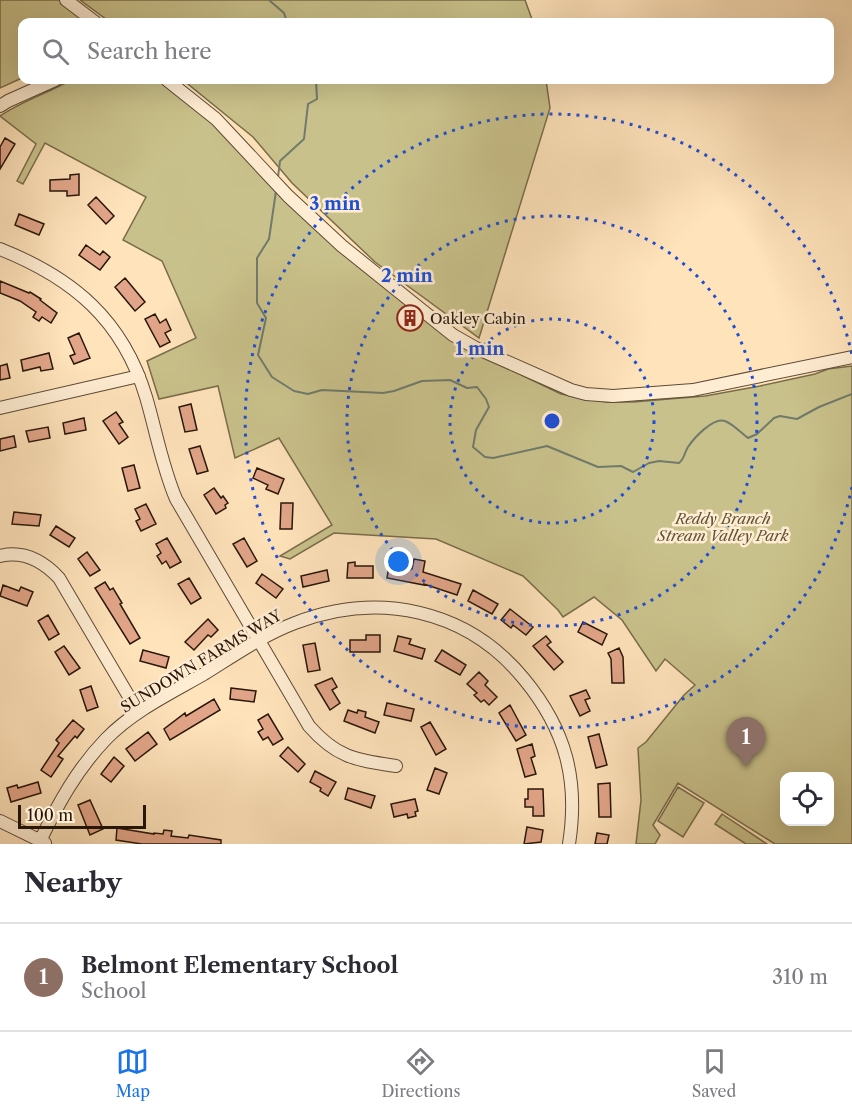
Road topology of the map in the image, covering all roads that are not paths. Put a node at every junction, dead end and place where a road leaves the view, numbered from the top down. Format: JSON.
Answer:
{"nodes":[{"id":1,"x":66,"y":0,"type":"edge"},
{"id":2,"x":90,"y":18,"type":"edge"},
{"id":3,"x":46,"y":84,"type":"edge"},
{"id":4,"x":172,"y":84,"type":"edge"},
{"id":5,"x":0,"y":106,"type":"edge"},
{"id":6,"x":0,"y":249,"type":"edge"},
{"id":7,"x":852,"y":357,"type":"edge"},
{"id":8,"x":139,"y":375,"type":"junction"},
{"id":9,"x":0,"y":408,"type":"edge"},
{"id":10,"x":0,"y":556,"type":"edge"},
{"id":11,"x":259,"y":641,"type":"junction"},
{"id":12,"x":138,"y":712,"type":"junction"},
{"id":13,"x":396,"y":766,"type":"dead end"},
{"id":14,"x":0,"y":821,"type":"edge"},
{"id":15,"x":43,"y":843,"type":"edge"},
{"id":16,"x":569,"y":844,"type":"edge"}],
"edges":[{"from":1,"to":2,"type":"street"},
{"from":3,"to":5,"type":"street"},
{"from":4,"to":7,"type":"street"},
{"from":6,"to":8,"type":"street"},
{"from":8,"to":9,"type":"street"},
{"from":8,"to":11,"type":"street"},
{"from":10,"to":12,"type":"street"},
{"from":11,"to":12,"type":"street","name":"SUNDOWN FARMS WAY"},
{"from":11,"to":13,"type":"street"},
{"from":11,"to":16,"type":"street","name":"SUNDOWN FARMS WAY"},
{"from":12,"to":15,"type":"street","name":"SUNDOWN FARMS WAY"},
{"from":14,"to":15,"type":"street"}]}
